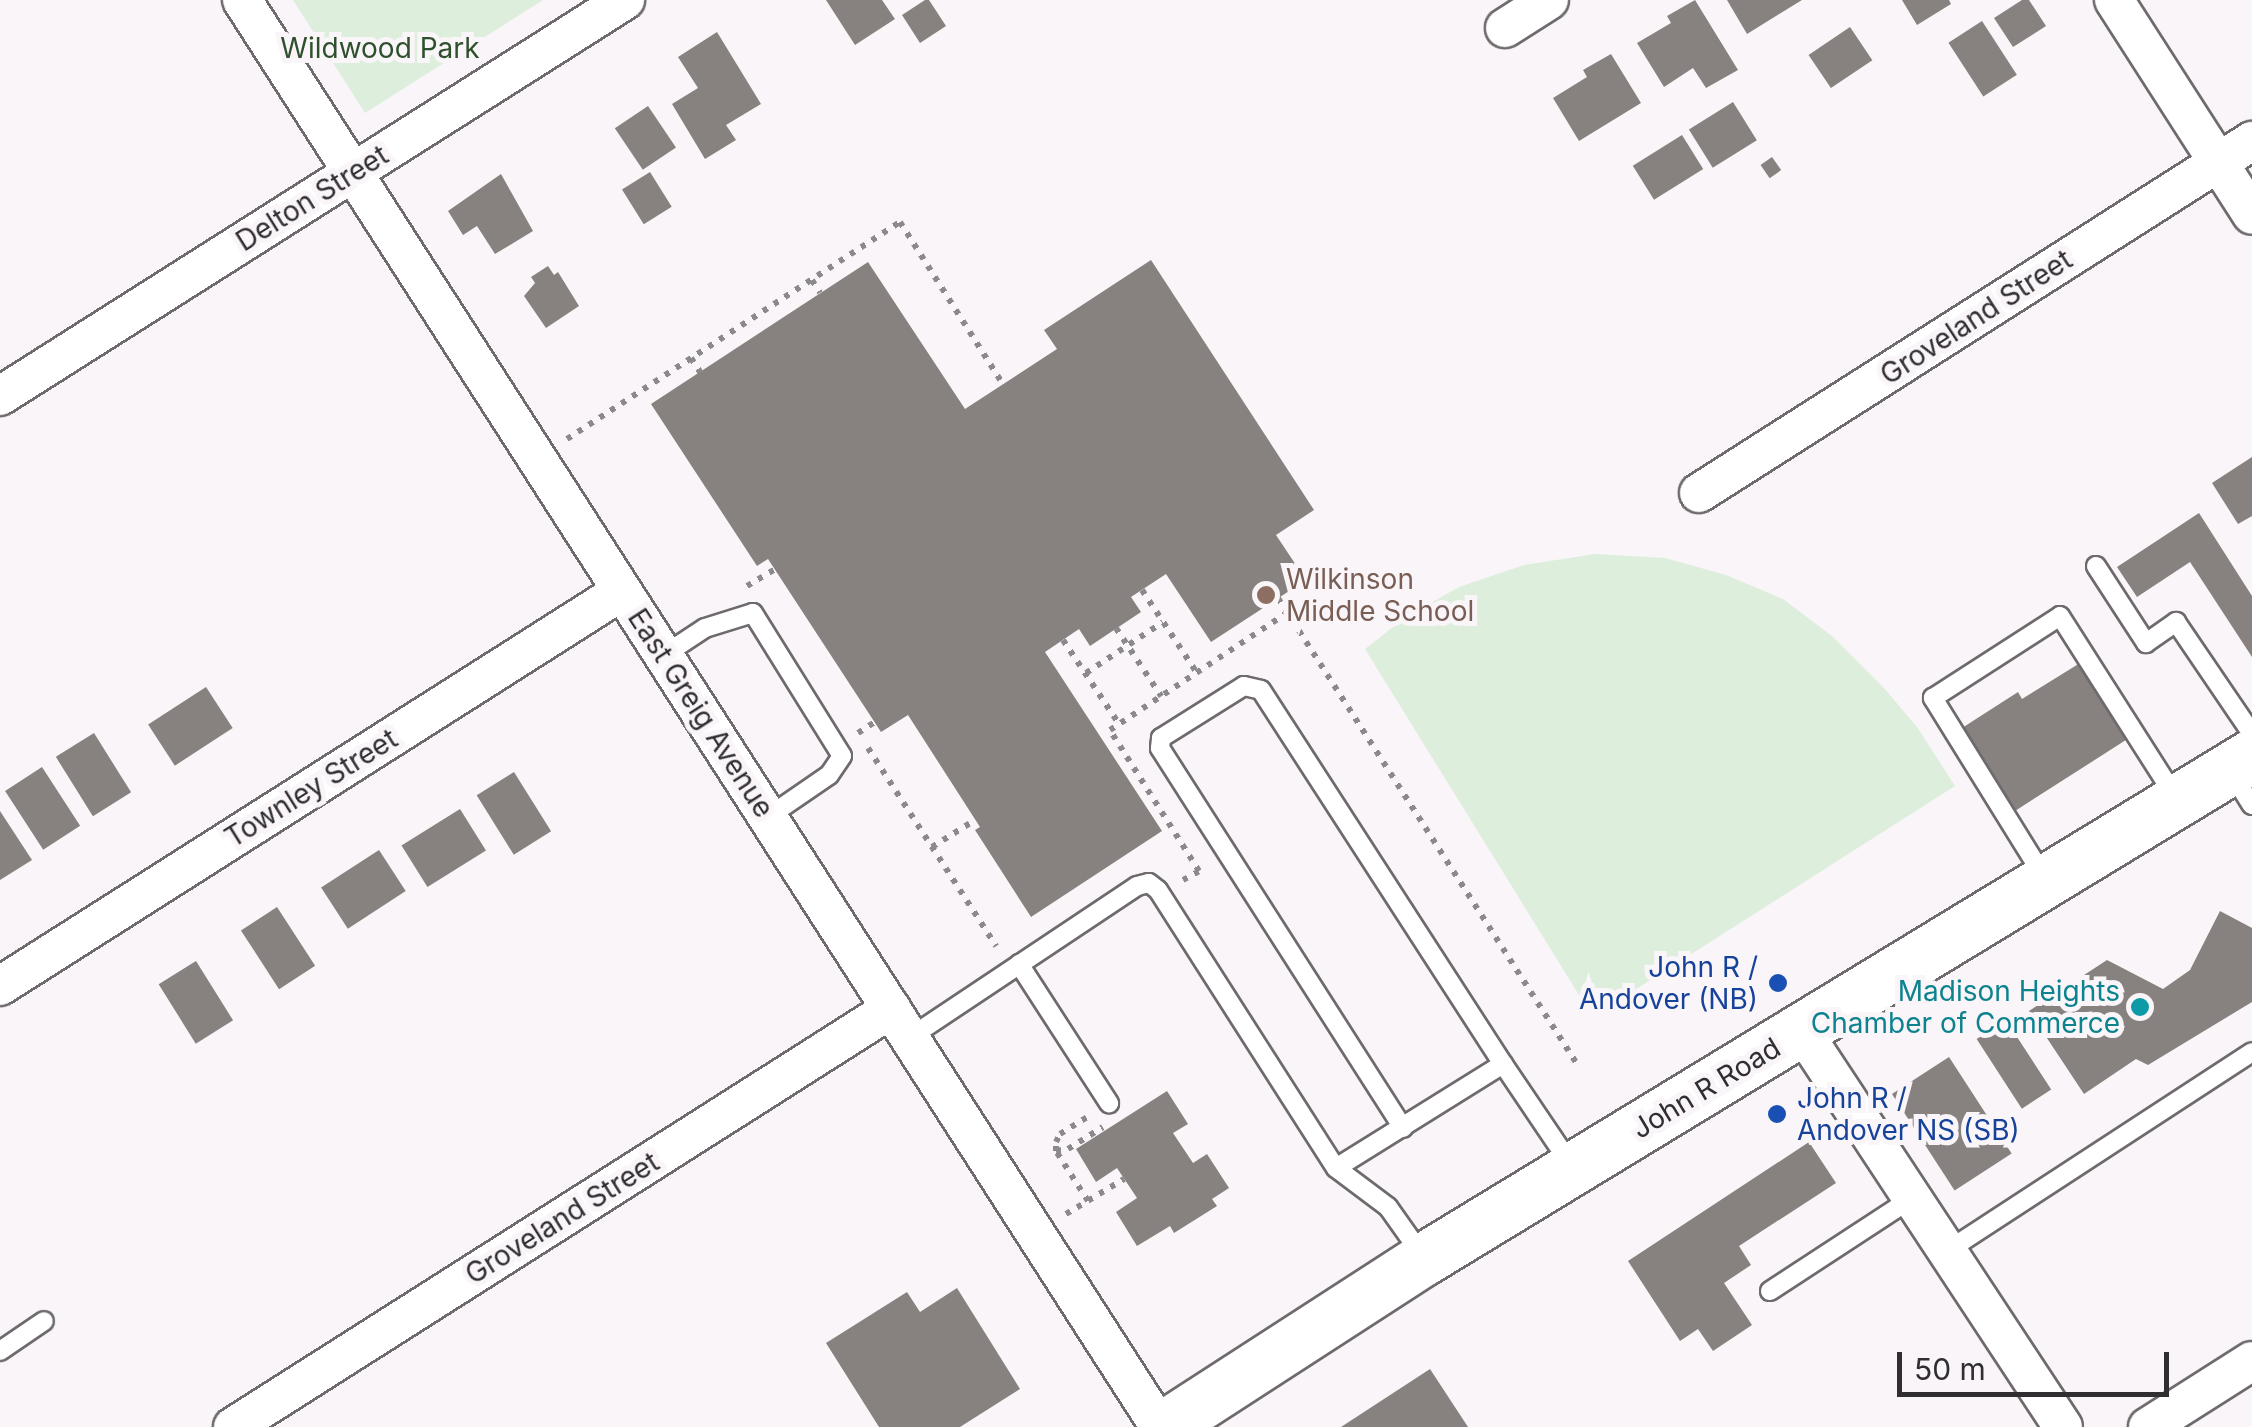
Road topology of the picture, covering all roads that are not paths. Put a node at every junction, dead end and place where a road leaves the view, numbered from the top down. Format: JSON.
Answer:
{"nodes":[{"id":1,"x":242,"y":0,"type":"edge"},
{"id":2,"x":624,"y":0,"type":"edge"},
{"id":3,"x":1549,"y":0,"type":"edge"},
{"id":4,"x":2114,"y":0,"type":"edge"},
{"id":5,"x":1505,"y":28,"type":"dead end"},
{"id":6,"x":2252,"y":140,"type":"edge"},
{"id":7,"x":2218,"y":162,"type":"junction"},
{"id":8,"x":352,"y":172,"type":"junction"},
{"id":9,"x":2252,"y":215,"type":"edge"},
{"id":10,"x":0,"y":396,"type":"edge"},
{"id":11,"x":1699,"y":493,"type":"dead end"},
{"id":12,"x":2096,"y":566,"type":"dead end"},
{"id":13,"x":622,"y":591,"type":"junction"},
{"id":14,"x":664,"y":656,"type":"junction"},
{"id":15,"x":2246,"y":766,"type":"edge"},
{"id":16,"x":2178,"y":801,"type":"junction"},
{"id":17,"x":768,"y":817,"type":"junction"},
{"id":18,"x":2046,"y":882,"type":"junction"},
{"id":19,"x":1019,"y":964,"type":"junction"},
{"id":20,"x":0,"y":986,"type":"edge"},
{"id":21,"x":900,"y":1024,"type":"junction"},
{"id":22,"x":1802,"y":1031,"type":"junction"},
{"id":23,"x":2252,"y":1052,"type":"edge"},
{"id":24,"x":1503,"y":1064,"type":"junction"},
{"id":25,"x":1109,"y":1103,"type":"road end"},
{"id":26,"x":1403,"y":1128,"type":"junction"},
{"id":27,"x":1336,"y":1168,"type":"junction"},
{"id":28,"x":1573,"y":1168,"type":"junction"},
{"id":29,"x":1912,"y":1198,"type":"junction"},
{"id":30,"x":1946,"y":1251,"type":"junction"},
{"id":31,"x":1425,"y":1259,"type":"junction"},
{"id":32,"x":1770,"y":1291,"type":"dead end"},
{"id":33,"x":44,"y":1322,"type":"dead end"},
{"id":34,"x":0,"y":1350,"type":"edge"},
{"id":35,"x":2252,"y":1361,"type":"edge"},
{"id":36,"x":233,"y":1427,"type":"edge"},
{"id":37,"x":1162,"y":1427,"type":"edge"},
{"id":38,"x":2062,"y":1427,"type":"edge"},
{"id":39,"x":2148,"y":1427,"type":"edge"}],
"edges":[{"from":1,"to":8,"type":"street","name":"East Greig Avenue"},
{"from":2,"to":8,"type":"street","name":"Delton Street"},
{"from":3,"to":5,"type":"street"},
{"from":4,"to":7,"type":"street"},
{"from":6,"to":7,"type":"street","name":"Groveland Street"},
{"from":7,"to":9,"type":"street"},
{"from":7,"to":11,"type":"street","name":"Groveland Street"},
{"from":8,"to":10,"type":"street","name":"Delton Street"},
{"from":8,"to":13,"type":"street","name":"East Greig Avenue"},
{"from":12,"to":15,"type":"lane"},
{"from":13,"to":14,"type":"street","name":"East Greig Avenue"},
{"from":13,"to":20,"type":"street","name":"Townley Street"},
{"from":14,"to":17,"type":"street","name":"East Greig Avenue"},
{"from":14,"to":17,"type":"lane"},
{"from":15,"to":16,"type":"main road","name":"John R Road"},
{"from":16,"to":18,"type":"main road","name":"John R Road"},
{"from":16,"to":18,"type":"lane"},
{"from":17,"to":21,"type":"street","name":"East Greig Avenue"},
{"from":18,"to":22,"type":"main road","name":"John R Road"},
{"from":19,"to":21,"type":"lane"},
{"from":19,"to":25,"type":"lane"},
{"from":19,"to":27,"type":"lane"},
{"from":21,"to":36,"type":"street","name":"Groveland Street"},
{"from":21,"to":37,"type":"street","name":"East Greig Avenue"},
{"from":22,"to":28,"type":"main road","name":"John R Road"},
{"from":22,"to":29,"type":"street"},
{"from":23,"to":30,"type":"lane"},
{"from":24,"to":26,"type":"lane"},
{"from":24,"to":26,"type":"lane"},
{"from":24,"to":28,"type":"lane"},
{"from":26,"to":27,"type":"lane"},
{"from":27,"to":31,"type":"lane"},
{"from":28,"to":31,"type":"main road","name":"John R Road"},
{"from":29,"to":30,"type":"street"},
{"from":29,"to":32,"type":"lane"},
{"from":30,"to":38,"type":"street"},
{"from":31,"to":37,"type":"main road","name":"John R Road"},
{"from":33,"to":34,"type":"lane"},
{"from":35,"to":39,"type":"street"}]}
